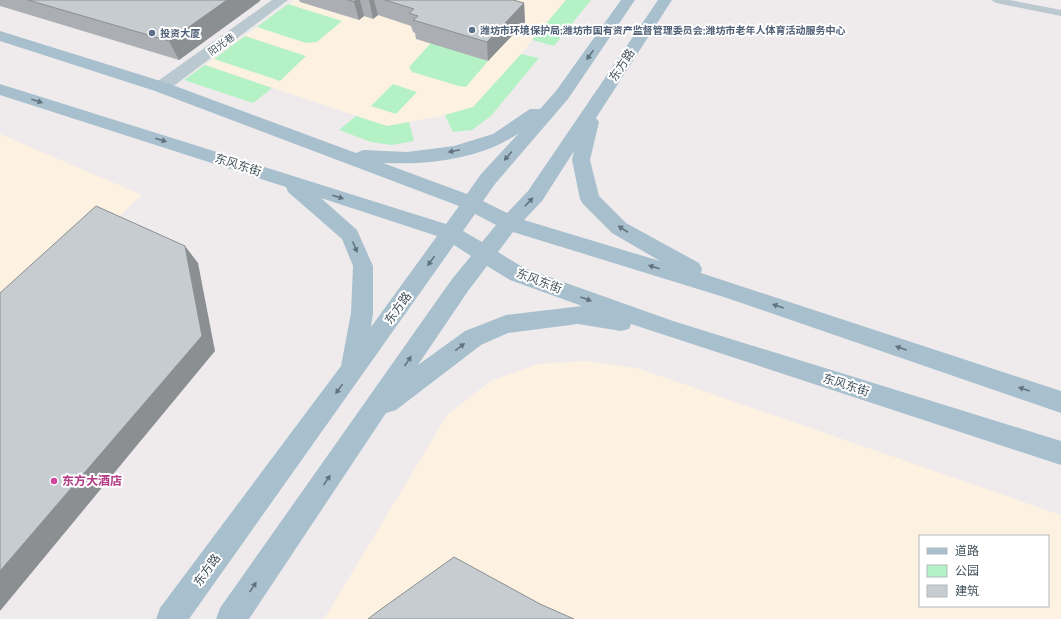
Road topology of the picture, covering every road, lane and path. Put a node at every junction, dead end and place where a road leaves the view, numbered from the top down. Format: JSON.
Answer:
{"nodes":[{"id":1,"x":281,"y":0,"type":"edge"},
{"id":2,"x":628,"y":0,"type":"edge"},
{"id":3,"x":665,"y":0,"type":"edge"},
{"id":4,"x":996,"y":0,"type":"edge"},
{"id":5,"x":1061,"y":13,"type":"edge"},
{"id":6,"x":0,"y":36,"type":"edge"},
{"id":7,"x":161,"y":87,"type":"junction"},
{"id":8,"x":0,"y":89,"type":"edge"},
{"id":9,"x":562,"y":95,"type":"junction"},
{"id":10,"x":593,"y":109,"type":"junction"},
{"id":11,"x":341,"y":155,"type":"junction"},
{"id":12,"x":288,"y":181,"type":"junction"},
{"id":13,"x":471,"y":203,"type":"junction"},
{"id":14,"x":509,"y":223,"type":"junction"},
{"id":15,"x":451,"y":233,"type":"junction"},
{"id":16,"x":485,"y":253,"type":"junction"},
{"id":17,"x":729,"y":290,"type":"junction"},
{"id":18,"x":673,"y":330,"type":"junction"},
{"id":19,"x":352,"y":371,"type":"junction"},
{"id":20,"x":1061,"y":402,"type":"edge"},
{"id":21,"x":373,"y":412,"type":"junction"},
{"id":22,"x":1061,"y":453,"type":"edge"},
{"id":23,"x":171,"y":619,"type":"edge"},
{"id":24,"x":231,"y":619,"type":"edge"}],
"edges":[{"from":1,"to":7,"type":"street","name":"阳光巷"},
{"from":2,"to":9,"type":"main road","name":"东方路","one_way":true},
{"from":3,"to":10,"type":"main road","name":"东方路"},
{"from":4,"to":5,"type":"lane"},
{"from":6,"to":7,"type":"main road"},
{"from":7,"to":11,"type":"main road"},
{"from":8,"to":12,"type":"main road","name":"东风东街","one_way":true},
{"from":9,"to":11,"type":"main road","one_way":true},
{"from":9,"to":13,"type":"main road","name":"东方路","one_way":true},
{"from":14,"to":10,"type":"main road","name":"东方路","one_way":true},
{"from":17,"to":10,"type":"main road","one_way":true},
{"from":11,"to":13,"type":"main road"},
{"from":12,"to":15,"type":"main road","name":"东风东街","one_way":true},
{"from":12,"to":19,"type":"main road","one_way":true},
{"from":13,"to":14,"type":"main road"},
{"from":13,"to":15,"type":"main road","name":"东方路"},
{"from":14,"to":16,"type":"main road","name":"东方路"},
{"from":17,"to":14,"type":"main road","one_way":true},
{"from":15,"to":16,"type":"main road","name":"东风东街"},
{"from":15,"to":19,"type":"main road","name":"东方路","one_way":true},
{"from":16,"to":18,"type":"main road","name":"东风东街","one_way":true},
{"from":21,"to":16,"type":"main road","name":"东方路","one_way":true},
{"from":20,"to":17,"type":"main road","one_way":true},
{"from":21,"to":18,"type":"main road","one_way":true},
{"from":18,"to":22,"type":"main road","name":"东风东街"},
{"from":19,"to":23,"type":"main road","name":"东方路","one_way":true},
{"from":24,"to":21,"type":"main road","name":"东方路","one_way":true}]}
